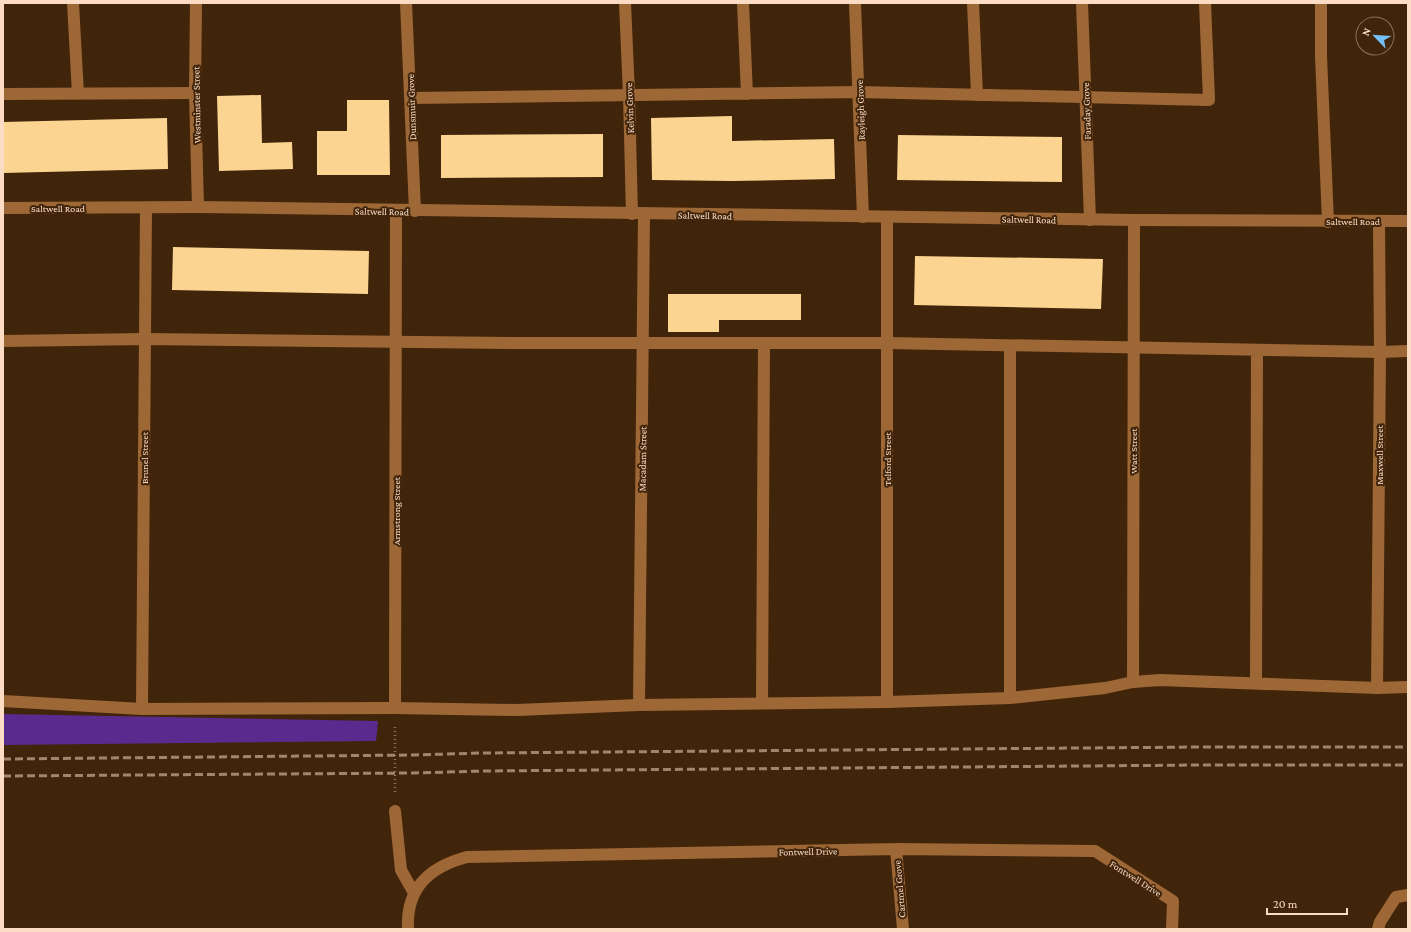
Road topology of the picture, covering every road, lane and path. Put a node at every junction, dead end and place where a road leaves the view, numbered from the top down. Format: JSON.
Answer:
{"nodes":[{"id":1,"x":73,"y":3,"type":"edge"},
{"id":2,"x":196,"y":3,"type":"edge"},
{"id":3,"x":406,"y":3,"type":"edge"},
{"id":4,"x":625,"y":3,"type":"edge"},
{"id":5,"x":743,"y":3,"type":"edge"},
{"id":6,"x":855,"y":3,"type":"edge"},
{"id":7,"x":973,"y":3,"type":"edge"},
{"id":8,"x":1082,"y":3,"type":"edge"},
{"id":9,"x":1204,"y":3,"type":"edge"},
{"id":10,"x":1320,"y":3,"type":"edge"},
{"id":11,"x":859,"y":92,"type":"junction"},
{"id":12,"x":195,"y":93,"type":"junction"},
{"id":13,"x":3,"y":94,"type":"edge"},
{"id":14,"x":78,"y":94,"type":"junction"},
{"id":15,"x":747,"y":94,"type":"junction"},
{"id":16,"x":629,"y":95,"type":"junction"},
{"id":17,"x":977,"y":95,"type":"junction"},
{"id":18,"x":411,"y":98,"type":"junction"},
{"id":19,"x":1085,"y":98,"type":"junction"},
{"id":20,"x":198,"y":207,"type":"junction"},
{"id":21,"x":3,"y":208,"type":"edge"},
{"id":22,"x":146,"y":208,"type":"junction"},
{"id":23,"x":396,"y":211,"type":"junction"},
{"id":24,"x":414,"y":211,"type":"junction"},
{"id":25,"x":632,"y":214,"type":"junction"},
{"id":26,"x":644,"y":214,"type":"junction"},
{"id":27,"x":863,"y":217,"type":"junction"},
{"id":28,"x":887,"y":217,"type":"junction"},
{"id":29,"x":1090,"y":220,"type":"junction"},
{"id":30,"x":1134,"y":220,"type":"junction"},
{"id":31,"x":1408,"y":221,"type":"edge"},
{"id":32,"x":1328,"y":222,"type":"junction"},
{"id":33,"x":1379,"y":222,"type":"junction"},
{"id":34,"x":145,"y":339,"type":"junction"},
{"id":35,"x":3,"y":341,"type":"edge"},
{"id":36,"x":396,"y":342,"type":"junction"},
{"id":37,"x":643,"y":343,"type":"junction"},
{"id":38,"x":764,"y":343,"type":"junction"},
{"id":39,"x":887,"y":343,"type":"junction"},
{"id":40,"x":1010,"y":346,"type":"junction"},
{"id":41,"x":1134,"y":348,"type":"junction"},
{"id":42,"x":1257,"y":350,"type":"junction"},
{"id":43,"x":1408,"y":350,"type":"edge"},
{"id":44,"x":1380,"y":352,"type":"junction"},
{"id":45,"x":1133,"y":682,"type":"junction"},
{"id":46,"x":1256,"y":683,"type":"junction"},
{"id":47,"x":1408,"y":687,"type":"edge"},
{"id":48,"x":1377,"y":688,"type":"junction"},
{"id":49,"x":1010,"y":698,"type":"junction"},
{"id":50,"x":3,"y":701,"type":"edge"},
{"id":51,"x":887,"y":702,"type":"junction"},
{"id":52,"x":762,"y":703,"type":"junction"},
{"id":53,"x":639,"y":704,"type":"junction"},
{"id":54,"x":395,"y":708,"type":"junction"},
{"id":55,"x":142,"y":709,"type":"junction"},
{"id":56,"x":395,"y":811,"type":"joint"},
{"id":57,"x":896,"y":849,"type":"junction"},
{"id":58,"x":414,"y":893,"type":"junction"},
{"id":59,"x":1408,"y":895,"type":"edge"},
{"id":60,"x":408,"y":929,"type":"edge"},
{"id":61,"x":902,"y":929,"type":"edge"},
{"id":62,"x":1172,"y":929,"type":"edge"},
{"id":63,"x":1378,"y":929,"type":"edge"}],
"edges":[{"from":1,"to":14,"type":"street"},
{"from":2,"to":12,"type":"street","name":"Westminster Street"},
{"from":3,"to":18,"type":"street","name":"Dunsmuir Grove"},
{"from":4,"to":16,"type":"street","name":"Kelvin Grove"},
{"from":5,"to":15,"type":"street"},
{"from":6,"to":11,"type":"street","name":"Rayleigh Grove"},
{"from":7,"to":17,"type":"street"},
{"from":8,"to":19,"type":"street","name":"Faraday Grove"},
{"from":9,"to":19,"type":"street"},
{"from":10,"to":32,"type":"street"},
{"from":11,"to":15,"type":"street"},
{"from":11,"to":17,"type":"street"},
{"from":11,"to":27,"type":"street","name":"Rayleigh Grove"},
{"from":12,"to":14,"type":"street"},
{"from":12,"to":20,"type":"street","name":"Westminster Street"},
{"from":13,"to":14,"type":"street"},
{"from":15,"to":16,"type":"street"},
{"from":16,"to":18,"type":"street"},
{"from":16,"to":25,"type":"street","name":"Kelvin Grove"},
{"from":17,"to":19,"type":"street"},
{"from":18,"to":24,"type":"street","name":"Dunsmuir Grove"},
{"from":19,"to":29,"type":"street","name":"Faraday Grove"},
{"from":20,"to":22,"type":"street","name":"Saltwell Road"},
{"from":20,"to":23,"type":"street","name":"Saltwell Road"},
{"from":21,"to":22,"type":"street","name":"Saltwell Road"},
{"from":22,"to":34,"type":"street","name":"Brunel Street"},
{"from":23,"to":24,"type":"street","name":"Saltwell Road"},
{"from":23,"to":36,"type":"street","name":"Armstrong Street"},
{"from":24,"to":25,"type":"street","name":"Saltwell Road"},
{"from":25,"to":26,"type":"street","name":"Saltwell Road"},
{"from":26,"to":27,"type":"street","name":"Saltwell Road"},
{"from":26,"to":37,"type":"street","name":"Macadam Street"},
{"from":27,"to":28,"type":"street","name":"Saltwell Road"},
{"from":28,"to":29,"type":"street","name":"Saltwell Road"},
{"from":28,"to":39,"type":"street","name":"Telford Street"},
{"from":29,"to":30,"type":"street","name":"Saltwell Road"},
{"from":30,"to":32,"type":"street","name":"Saltwell Road"},
{"from":30,"to":41,"type":"street","name":"Watt Street"},
{"from":31,"to":33,"type":"street","name":"Saltwell Road"},
{"from":32,"to":33,"type":"street","name":"Saltwell Road"},
{"from":33,"to":44,"type":"street","name":"Maxwell Street"},
{"from":34,"to":35,"type":"street"},
{"from":34,"to":36,"type":"street"},
{"from":34,"to":55,"type":"street","name":"Brunel Street"},
{"from":36,"to":37,"type":"street"},
{"from":36,"to":54,"type":"street","name":"Armstrong Street"},
{"from":37,"to":38,"type":"street"},
{"from":37,"to":53,"type":"street","name":"Macadam Street"},
{"from":38,"to":39,"type":"street"},
{"from":38,"to":52,"type":"street"},
{"from":39,"to":40,"type":"street"},
{"from":39,"to":51,"type":"street","name":"Telford Street"},
{"from":40,"to":41,"type":"street"},
{"from":40,"to":49,"type":"street"},
{"from":41,"to":42,"type":"street"},
{"from":41,"to":45,"type":"street","name":"Watt Street"},
{"from":42,"to":44,"type":"street"},
{"from":42,"to":46,"type":"street"},
{"from":43,"to":44,"type":"street"},
{"from":44,"to":48,"type":"street","name":"Maxwell Street"},
{"from":45,"to":46,"type":"street"},
{"from":45,"to":49,"type":"street"},
{"from":46,"to":48,"type":"street"},
{"from":47,"to":48,"type":"street"},
{"from":49,"to":51,"type":"street"},
{"from":50,"to":55,"type":"street"},
{"from":51,"to":52,"type":"street"},
{"from":52,"to":53,"type":"street"},
{"from":53,"to":54,"type":"street"},
{"from":54,"to":55,"type":"street"},
{"from":54,"to":56,"type":"path"},
{"from":56,"to":58,"type":"street"},
{"from":57,"to":58,"type":"street","name":"Fontwell Drive"},
{"from":57,"to":61,"type":"street","name":"Cartmel Grove"},
{"from":57,"to":62,"type":"street","name":"Fontwell Drive"},
{"from":58,"to":60,"type":"street"},
{"from":59,"to":63,"type":"street"}]}
